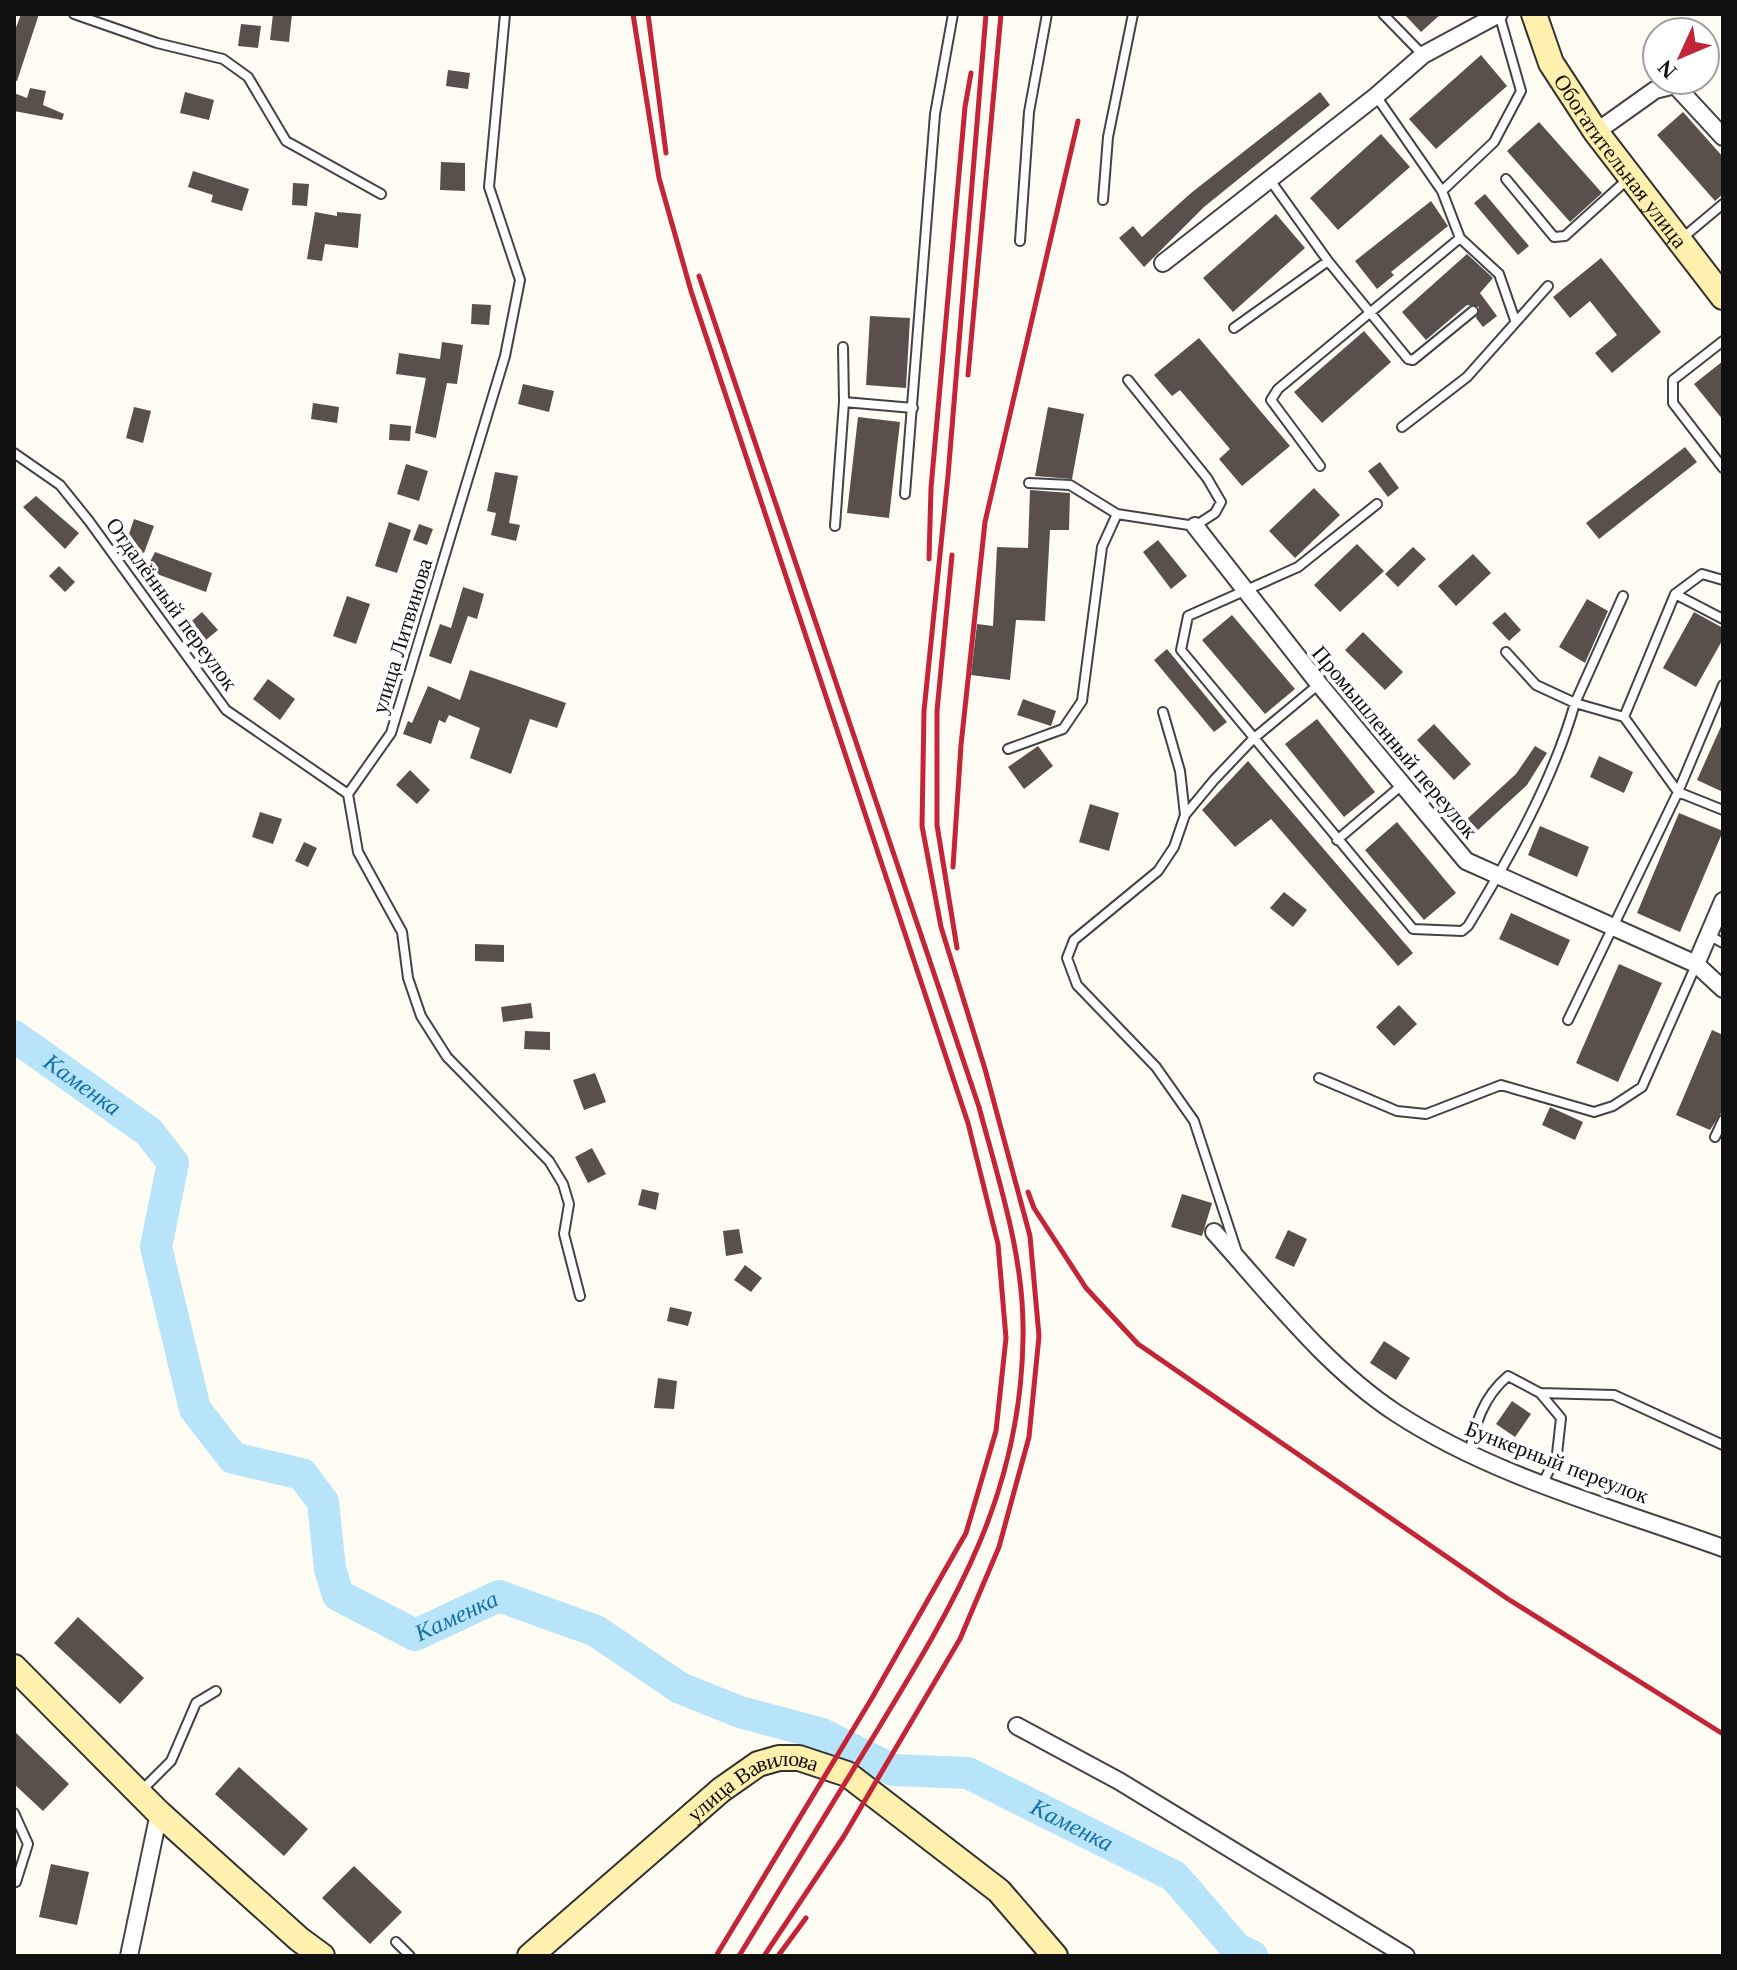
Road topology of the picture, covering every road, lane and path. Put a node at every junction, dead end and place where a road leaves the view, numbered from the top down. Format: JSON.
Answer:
{"nodes":[{"id":1,"x":74,"y":14,"type":"edge"},
{"id":2,"x":505,"y":14,"type":"edge"},
{"id":3,"x":953,"y":14,"type":"edge"},
{"id":4,"x":1047,"y":14,"type":"edge"},
{"id":5,"x":1133,"y":14,"type":"edge"},
{"id":6,"x":1383,"y":14,"type":"edge"},
{"id":7,"x":1499,"y":14,"type":"edge"},
{"id":8,"x":1534,"y":14,"type":"edge"},
{"id":9,"x":1423,"y":55,"type":"junction"},
{"id":10,"x":1376,"y":96,"type":"junction"},
{"id":11,"x":1596,"y":132,"type":"junction"},
{"id":12,"x":1723,"y":137,"type":"edge"},
{"id":13,"x":1630,"y":177,"type":"junction"},
{"id":14,"x":1506,"y":179,"type":"dead end"},
{"id":15,"x":1270,"y":180,"type":"junction"},
{"id":16,"x":1442,"y":191,"type":"junction"},
{"id":17,"x":381,"y":194,"type":"dead end"},
{"id":18,"x":1103,"y":200,"type":"dead end"},
{"id":19,"x":1723,"y":204,"type":"edge"},
{"id":20,"x":1460,"y":238,"type":"junction"},
{"id":21,"x":1680,"y":240,"type":"junction"},
{"id":22,"x":1020,"y":241,"type":"dead end"},
{"id":23,"x":1328,"y":261,"type":"junction"},
{"id":24,"x":1163,"y":263,"type":"dead end"},
{"id":25,"x":1548,"y":286,"type":"dead end"},
{"id":26,"x":1723,"y":297,"type":"edge"},
{"id":27,"x":1473,"y":311,"type":"dead end"},
{"id":28,"x":1372,"y":312,"type":"junction"},
{"id":29,"x":1515,"y":320,"type":"junction"},
{"id":30,"x":1234,"y":328,"type":"dead end"},
{"id":31,"x":1723,"y":341,"type":"edge"},
{"id":32,"x":843,"y":347,"type":"dead end"},
{"id":33,"x":1128,"y":380,"type":"dead end"},
{"id":34,"x":844,"y":402,"type":"junction"},
{"id":35,"x":913,"y":408,"type":"junction"},
{"id":36,"x":1402,"y":427,"type":"dead end"},
{"id":37,"x":14,"y":453,"type":"edge"},
{"id":38,"x":1320,"y":466,"type":"dead end"},
{"id":39,"x":1723,"y":468,"type":"edge"},
{"id":40,"x":1029,"y":483,"type":"dead end"},
{"id":41,"x":905,"y":494,"type":"dead end"},
{"id":42,"x":1377,"y":504,"type":"dead end"},
{"id":43,"x":1117,"y":514,"type":"junction"},
{"id":44,"x":835,"y":526,"type":"dead end"},
{"id":45,"x":1195,"y":526,"type":"junction"},
{"id":46,"x":1723,"y":580,"type":"edge"},
{"id":47,"x":1245,"y":593,"type":"junction"},
{"id":48,"x":1675,"y":594,"type":"junction"},
{"id":49,"x":1623,"y":596,"type":"dead end"},
{"id":50,"x":1723,"y":619,"type":"edge"},
{"id":51,"x":1506,"y":652,"type":"dead end"},
{"id":52,"x":1319,"y":684,"type":"junction"},
{"id":53,"x":1723,"y":685,"type":"edge"},
{"id":54,"x":1575,"y":703,"type":"junction"},
{"id":55,"x":1163,"y":712,"type":"dead end"},
{"id":56,"x":1624,"y":717,"type":"junction"},
{"id":57,"x":1253,"y":739,"type":"junction"},
{"id":58,"x":1008,"y":749,"type":"dead end"},
{"id":59,"x":1402,"y":785,"type":"junction"},
{"id":60,"x":1678,"y":792,"type":"junction"},
{"id":61,"x":348,"y":794,"type":"junction"},
{"id":62,"x":1723,"y":810,"type":"edge"},
{"id":63,"x":1185,"y":815,"type":"junction"},
{"id":64,"x":1337,"y":840,"type":"junction"},
{"id":65,"x":1498,"y":877,"type":"junction"},
{"id":66,"x":1723,"y":901,"type":"edge"},
{"id":67,"x":1614,"y":928,"type":"junction"},
{"id":68,"x":1716,"y":939,"type":"edge"},
{"id":69,"x":1696,"y":964,"type":"junction"},
{"id":70,"x":1723,"y":989,"type":"edge"},
{"id":71,"x":1568,"y":1020,"type":"dead end"},
{"id":72,"x":1319,"y":1078,"type":"dead end"},
{"id":73,"x":1723,"y":1120,"type":"edge"},
{"id":74,"x":1715,"y":1137,"type":"dead end"},
{"id":75,"x":1214,"y":1232,"type":"dead end"},
{"id":76,"x":1240,"y":1261,"type":"junction"},
{"id":77,"x":580,"y":1296,"type":"dead end"},
{"id":78,"x":1540,"y":1393,"type":"junction"},
{"id":79,"x":1723,"y":1445,"type":"edge"},
{"id":80,"x":1469,"y":1456,"type":"junction"},
{"id":81,"x":1543,"y":1483,"type":"junction"},
{"id":82,"x":1723,"y":1548,"type":"edge"},
{"id":83,"x":16,"y":1674,"type":"edge"},
{"id":84,"x":216,"y":1691,"type":"dead end"},
{"id":85,"x":1017,"y":1726,"type":"dead end"},
{"id":86,"x":139,"y":1793,"type":"junction"},
{"id":87,"x":14,"y":1813,"type":"edge"},
{"id":88,"x":159,"y":1813,"type":"junction"},
{"id":89,"x":16,"y":1882,"type":"edge"},
{"id":90,"x":396,"y":1942,"type":"dead end"},
{"id":91,"x":129,"y":1956,"type":"edge"},
{"id":92,"x":322,"y":1956,"type":"edge"},
{"id":93,"x":410,"y":1956,"type":"edge"},
{"id":94,"x":530,"y":1956,"type":"edge"},
{"id":95,"x":1055,"y":1956,"type":"edge"},
{"id":96,"x":1406,"y":1956,"type":"edge"}],
"edges":[{"from":1,"to":17,"type":"lane"},
{"from":2,"to":61,"type":"lane","name":"улица Литвинова"},
{"from":3,"to":35,"type":"lane"},
{"from":4,"to":22,"type":"lane"},
{"from":5,"to":18,"type":"lane"},
{"from":6,"to":9,"type":"lane"},
{"from":7,"to":9,"type":"street"},
{"from":7,"to":16,"type":"lane"},
{"from":8,"to":11,"type":"main road","name":"Обогатительная улица"},
{"from":9,"to":10,"type":"street"},
{"from":10,"to":15,"type":"street"},
{"from":10,"to":16,"type":"lane"},
{"from":11,"to":12,"type":"street"},
{"from":11,"to":13,"type":"main road","name":"Обогатительная улица"},
{"from":13,"to":14,"type":"lane"},
{"from":13,"to":21,"type":"main road","name":"Обогатительная улица"},
{"from":15,"to":23,"type":"lane"},
{"from":15,"to":24,"type":"street"},
{"from":16,"to":20,"type":"lane"},
{"from":19,"to":21,"type":"lane"},
{"from":20,"to":28,"type":"lane"},
{"from":20,"to":29,"type":"lane"},
{"from":21,"to":26,"type":"main road","name":"Обогатительная улица"},
{"from":23,"to":28,"type":"lane"},
{"from":23,"to":30,"type":"lane"},
{"from":25,"to":29,"type":"lane"},
{"from":27,"to":28,"type":"lane"},
{"from":28,"to":38,"type":"lane"},
{"from":29,"to":36,"type":"lane"},
{"from":31,"to":39,"type":"lane"},
{"from":32,"to":34,"type":"lane"},
{"from":33,"to":45,"type":"lane"},
{"from":34,"to":35,"type":"lane"},
{"from":34,"to":44,"type":"lane"},
{"from":35,"to":41,"type":"lane"},
{"from":37,"to":61,"type":"lane","name":"Отдалённый переулок"},
{"from":40,"to":43,"type":"lane"},
{"from":42,"to":47,"type":"lane"},
{"from":43,"to":45,"type":"lane"},
{"from":43,"to":58,"type":"lane"},
{"from":45,"to":47,"type":"street","name":"Промышленный переулок"},
{"from":46,"to":48,"type":"lane"},
{"from":47,"to":52,"type":"street","name":"Промышленный переулок"},
{"from":47,"to":57,"type":"lane"},
{"from":48,"to":50,"type":"lane"},
{"from":48,"to":56,"type":"lane"},
{"from":49,"to":54,"type":"lane"},
{"from":51,"to":54,"type":"lane"},
{"from":52,"to":57,"type":"lane"},
{"from":52,"to":59,"type":"street","name":"Промышленный переулок"},
{"from":53,"to":60,"type":"lane"},
{"from":54,"to":56,"type":"lane"},
{"from":54,"to":65,"type":"lane"},
{"from":55,"to":63,"type":"lane"},
{"from":56,"to":60,"type":"lane"},
{"from":57,"to":63,"type":"lane"},
{"from":57,"to":64,"type":"lane"},
{"from":59,"to":64,"type":"lane"},
{"from":59,"to":65,"type":"street","name":"Промышленный переулок"},
{"from":60,"to":62,"type":"lane"},
{"from":60,"to":67,"type":"lane"},
{"from":61,"to":77,"type":"lane"},
{"from":63,"to":76,"type":"lane"},
{"from":64,"to":65,"type":"lane"},
{"from":65,"to":67,"type":"street","name":"Промышленный переулок"},
{"from":66,"to":68,"type":"street"},
{"from":67,"to":69,"type":"street","name":"Промышленный переулок"},
{"from":67,"to":71,"type":"lane"},
{"from":68,"to":69,"type":"street"},
{"from":69,"to":70,"type":"street","name":"Промышленный переулок"},
{"from":69,"to":72,"type":"lane"},
{"from":73,"to":74,"type":"lane"},
{"from":75,"to":76,"type":"street","name":"Бункерный переулок"},
{"from":76,"to":80,"type":"street","name":"Бункерный переулок"},
{"from":78,"to":79,"type":"lane"},
{"from":78,"to":80,"type":"lane"},
{"from":78,"to":81,"type":"lane"},
{"from":80,"to":81,"type":"street","name":"Бункерный переулок"},
{"from":81,"to":82,"type":"street","name":"Бункерный переулок"},
{"from":83,"to":86,"type":"main road"},
{"from":84,"to":86,"type":"lane"},
{"from":85,"to":96,"type":"street"},
{"from":86,"to":88,"type":"main road"},
{"from":87,"to":89,"type":"lane"},
{"from":88,"to":91,"type":"street"},
{"from":88,"to":92,"type":"main road"},
{"from":90,"to":93,"type":"lane"},
{"from":94,"to":95,"type":"main road","name":"улица Вавилова"}]}
